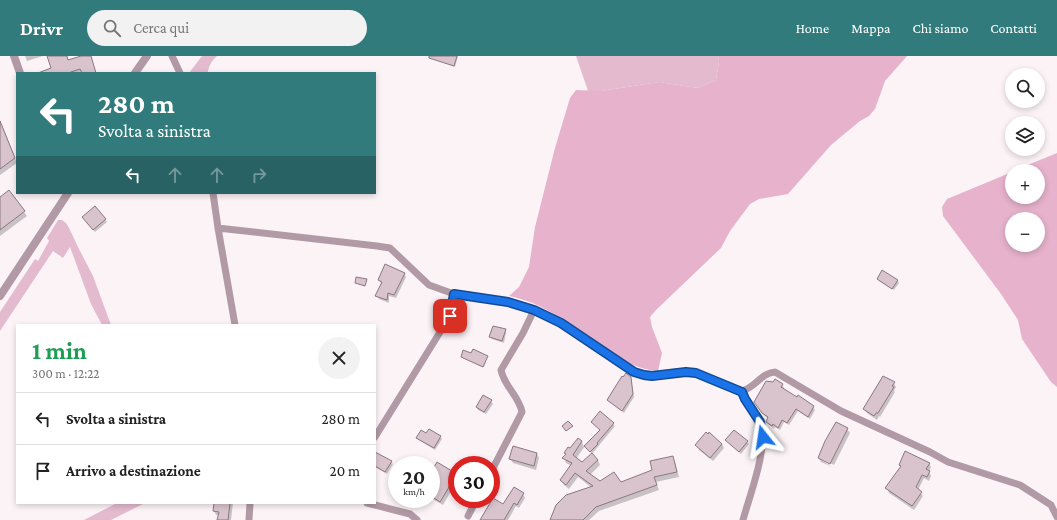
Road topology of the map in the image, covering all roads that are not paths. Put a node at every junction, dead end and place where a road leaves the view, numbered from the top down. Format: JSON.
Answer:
{"nodes":[{"id":1,"x":14,"y":56,"type":"edge"},
{"id":2,"x":147,"y":56,"type":"edge"},
{"id":3,"x":172,"y":56,"type":"edge"},
{"id":4,"x":20,"y":72,"type":"edge"},
{"id":5,"x":136,"y":72,"type":"edge"},
{"id":6,"x":180,"y":72,"type":"edge"},
{"id":7,"x":67,"y":194,"type":"edge"},
{"id":8,"x":213,"y":194,"type":"edge"},
{"id":9,"x":218,"y":228,"type":"junction"},
{"id":10,"x":454,"y":294,"type":"junction"},
{"id":11,"x":0,"y":296,"type":"edge"},
{"id":12,"x":534,"y":310,"type":"junction"},
{"id":13,"x":235,"y":324,"type":"edge"},
{"id":14,"x":742,"y":392,"type":"junction"},
{"id":15,"x":376,"y":435,"type":"edge"},
{"id":16,"x":499,"y":456,"type":"edge"},
{"id":17,"x":250,"y":504,"type":"edge"},
{"id":18,"x":372,"y":504,"type":"edge"},
{"id":19,"x":472,"y":508,"type":"edge"},
{"id":20,"x":468,"y":516,"type":"dead end"},
{"id":21,"x":1057,"y":517,"type":"edge"},
{"id":22,"x":249,"y":520,"type":"edge"},
{"id":23,"x":417,"y":520,"type":"edge"},
{"id":24,"x":743,"y":520,"type":"edge"}],
"edges":[{"from":1,"to":4,"type":"street"},
{"from":2,"to":5,"type":"street"},
{"from":3,"to":6,"type":"street"},
{"from":7,"to":11,"type":"street"},
{"from":8,"to":9,"type":"street"},
{"from":9,"to":10,"type":"street"},
{"from":9,"to":13,"type":"street"},
{"from":10,"to":12,"type":"street"},
{"from":10,"to":15,"type":"street"},
{"from":12,"to":14,"type":"street"},
{"from":12,"to":16,"type":"street"},
{"from":14,"to":21,"type":"street"},
{"from":14,"to":24,"type":"street"},
{"from":17,"to":22,"type":"street"},
{"from":18,"to":23,"type":"street"},
{"from":19,"to":20,"type":"street"}]}
